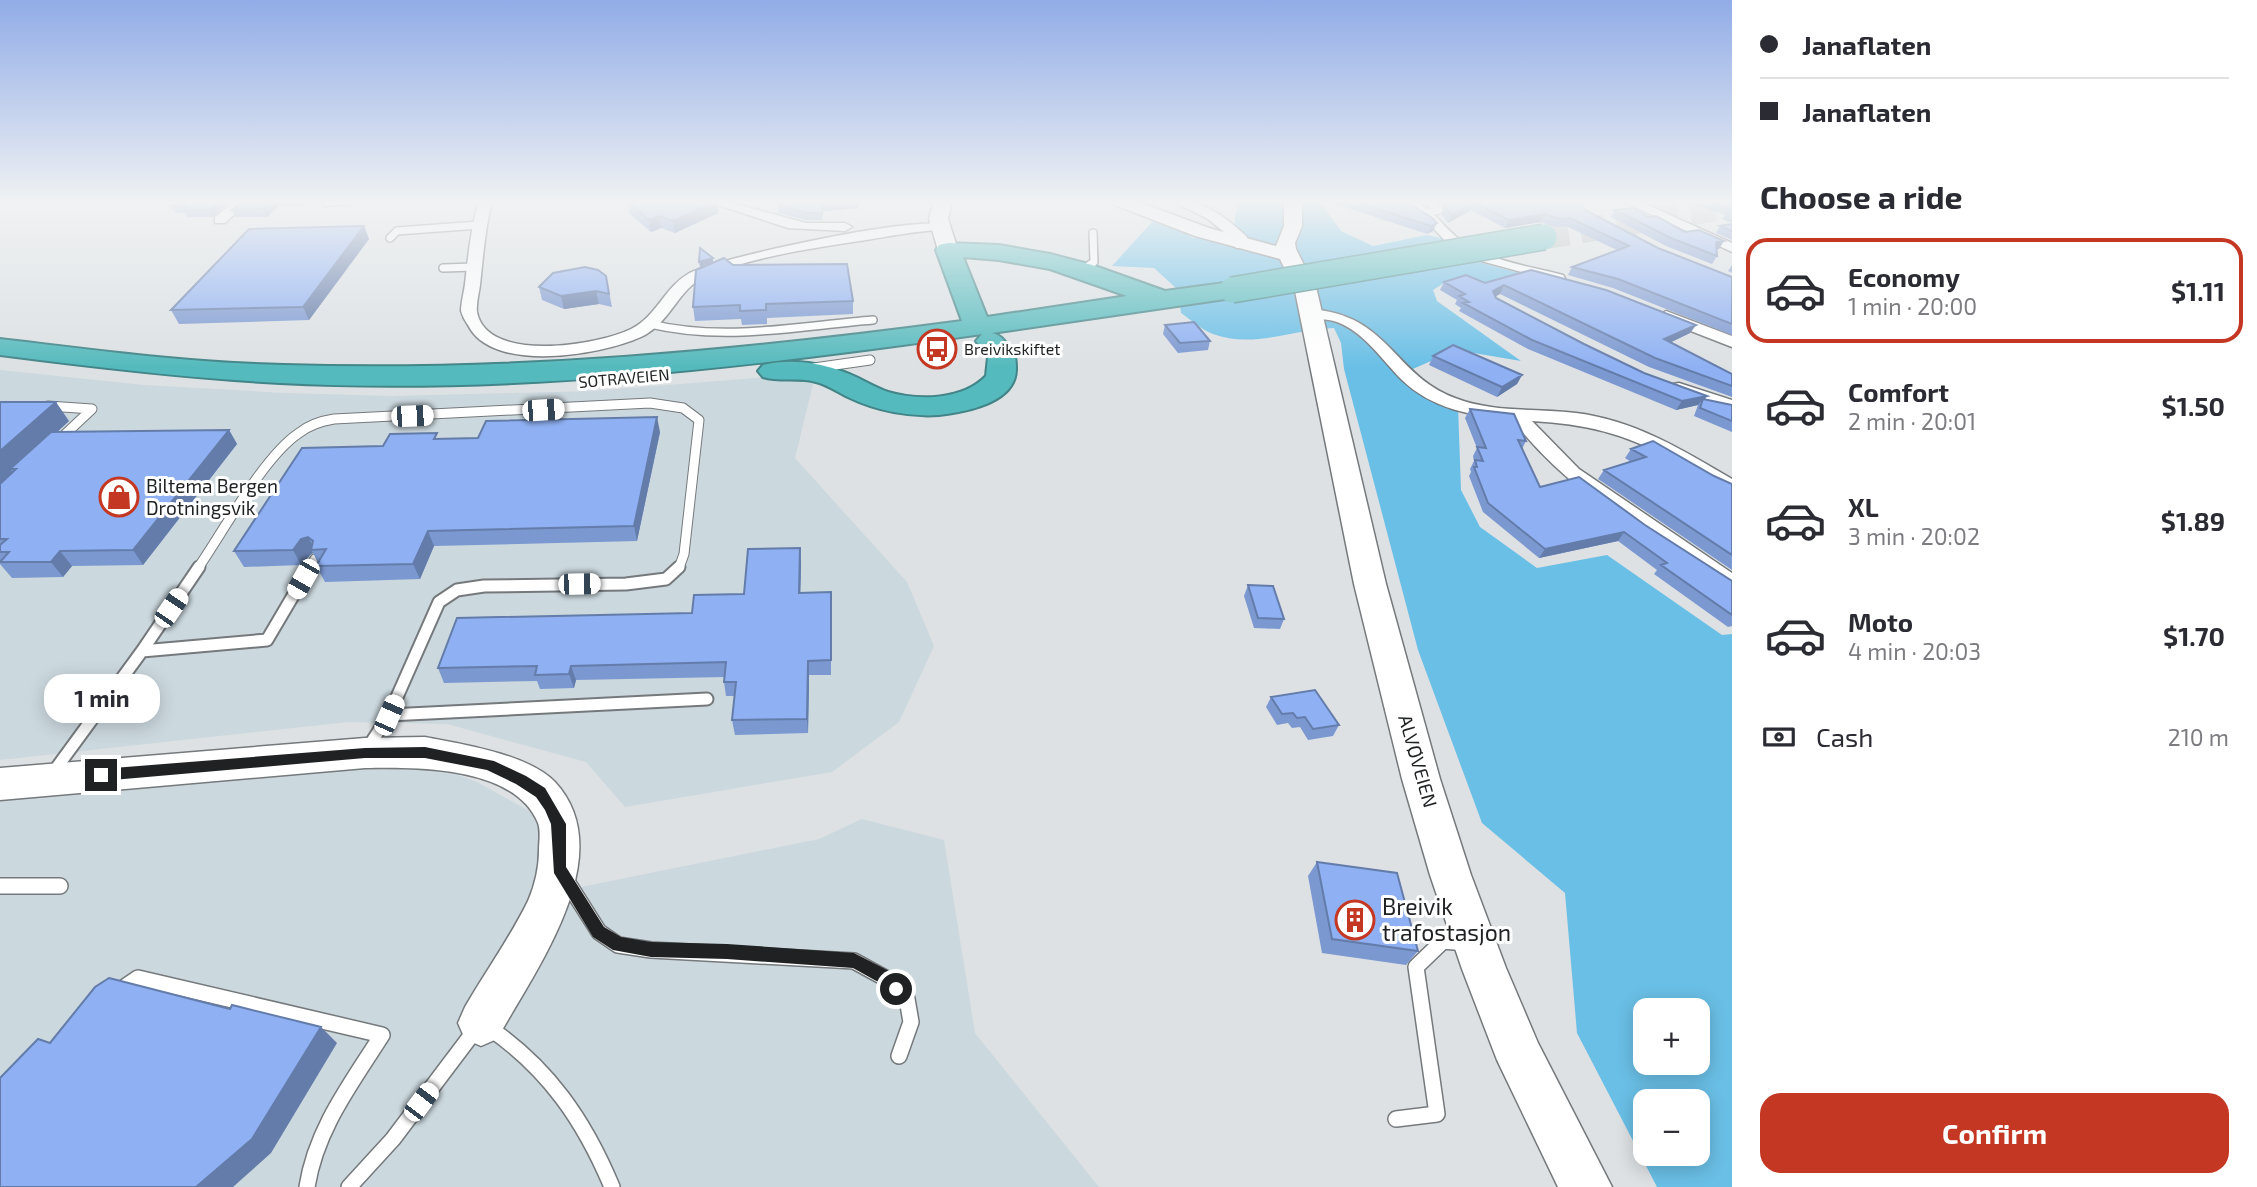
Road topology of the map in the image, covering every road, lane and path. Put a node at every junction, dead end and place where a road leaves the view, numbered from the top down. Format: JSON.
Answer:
{"nodes":[{"id":1,"x":476,"y":256,"type":"edge"},
{"id":2,"x":762,"y":256,"type":"edge"},
{"id":3,"x":950,"y":256,"type":"edge"},
{"id":4,"x":989,"y":256,"type":"edge"},
{"id":5,"x":1094,"y":256,"type":"edge"},
{"id":6,"x":1291,"y":256,"type":"edge"},
{"id":7,"x":1430,"y":256,"type":"edge"},
{"id":8,"x":1480,"y":256,"type":"edge"},
{"id":9,"x":475,"y":267,"type":"junction"},
{"id":10,"x":1063,"y":267,"type":"junction"},
{"id":11,"x":443,"y":268,"type":"dead end"},
{"id":12,"x":1570,"y":281,"type":"edge"},
{"id":13,"x":1168,"y":296,"type":"junction"},
{"id":14,"x":1088,"y":303,"type":"junction"},
{"id":15,"x":1647,"y":308,"type":"edge"},
{"id":16,"x":1310,"y":314,"type":"junction"},
{"id":17,"x":873,"y":320,"type":"dead end"},
{"id":18,"x":650,"y":324,"type":"junction"},
{"id":19,"x":975,"y":331,"type":"junction"},
{"id":20,"x":1732,"y":342,"type":"edge"},
{"id":21,"x":0,"y":347,"type":"edge"},
{"id":22,"x":0,"y":360,"type":"edge"},
{"id":23,"x":870,"y":360,"type":"junction"},
{"id":24,"x":798,"y":370,"type":"junction"},
{"id":25,"x":691,"y":373,"type":"junction"},
{"id":26,"x":1660,"y":381,"type":"edge"},
{"id":27,"x":901,"y":402,"type":"junction"},
{"id":28,"x":39,"y":405,"type":"edge"},
{"id":29,"x":1732,"y":406,"type":"edge"},
{"id":30,"x":1517,"y":413,"type":"junction"},
{"id":31,"x":51,"y":447,"type":"edge"},
{"id":32,"x":1732,"y":487,"type":"edge"},
{"id":33,"x":315,"y":559,"type":"edge"},
{"id":34,"x":1732,"y":584,"type":"edge"},
{"id":35,"x":142,"y":652,"type":"junction"},
{"id":36,"x":707,"y":699,"type":"dead end"},
{"id":37,"x":389,"y":715,"type":"junction"},
{"id":38,"x":365,"y":753,"type":"junction"},
{"id":39,"x":48,"y":779,"type":"junction"},
{"id":40,"x":0,"y":784,"type":"edge"},
{"id":41,"x":559,"y":869,"type":"junction"},
{"id":42,"x":0,"y":886,"type":"edge"},
{"id":43,"x":60,"y":886,"type":"dead end"},
{"id":44,"x":1475,"y":944,"type":"junction"},
{"id":45,"x":109,"y":998,"type":"edge"},
{"id":46,"x":481,"y":1023,"type":"junction"},
{"id":47,"x":900,"y":1056,"type":"dead end"},
{"id":48,"x":1396,"y":1119,"type":"dead end"},
{"id":49,"x":307,"y":1187,"type":"edge"},
{"id":50,"x":349,"y":1187,"type":"edge"},
{"id":51,"x":612,"y":1187,"type":"edge"},
{"id":52,"x":1586,"y":1187,"type":"edge"}],
"edges":[{"from":1,"to":9,"type":"street"},
{"from":2,"to":18,"type":"street"},
{"from":3,"to":19,"type":"highway"},
{"from":4,"to":10,"type":"highway"},
{"from":5,"to":10,"type":"lane"},
{"from":6,"to":16,"type":"main road","name":"ALVØVEIEN"},
{"from":7,"to":13,"type":"highway","name":"SOTRAVEIEN","bridge":true},
{"from":8,"to":12,"type":"street"},
{"from":9,"to":11,"type":"lane"},
{"from":9,"to":18,"type":"street"},
{"from":10,"to":13,"type":"highway"},
{"from":10,"to":14,"type":"highway"},
{"from":13,"to":14,"type":"lane"},
{"from":13,"to":19,"type":"highway","name":"SOTRAVEIEN"},
{"from":14,"to":19,"type":"highway"},
{"from":15,"to":20,"type":"street"},
{"from":16,"to":30,"type":"street"},
{"from":16,"to":44,"type":"main road","name":"ALVØVEIEN"},
{"from":17,"to":18,"type":"lane"},
{"from":19,"to":21,"type":"highway","name":"SOTRAVEIEN"},
{"from":19,"to":23,"type":"highway"},
{"from":19,"to":25,"type":"highway","name":"SOTRAVEIEN"},
{"from":19,"to":27,"type":"highway"},
{"from":22,"to":25,"type":"highway","name":"SOTRAVEIEN"},
{"from":23,"to":24,"type":"lane"},
{"from":23,"to":27,"type":"highway"},
{"from":24,"to":25,"type":"highway"},
{"from":24,"to":27,"type":"highway"},
{"from":26,"to":29,"type":"street"},
{"from":28,"to":31,"type":"lane"},
{"from":30,"to":32,"type":"street"},
{"from":30,"to":34,"type":"street"},
{"from":33,"to":35,"type":"lane"},
{"from":35,"to":37,"type":"lane"},
{"from":35,"to":39,"type":"lane"},
{"from":36,"to":37,"type":"lane"},
{"from":37,"to":38,"type":"lane"},
{"from":38,"to":39,"type":"main road"},
{"from":38,"to":41,"type":"main road"},
{"from":39,"to":40,"type":"main road"},
{"from":41,"to":46,"type":"main road"},
{"from":41,"to":47,"type":"lane"},
{"from":42,"to":43,"type":"lane"},
{"from":44,"to":48,"type":"lane"},
{"from":44,"to":52,"type":"main road","name":"ALVØVEIEN"},
{"from":45,"to":49,"type":"lane"},
{"from":46,"to":50,"type":"lane"},
{"from":46,"to":51,"type":"lane"}]}
